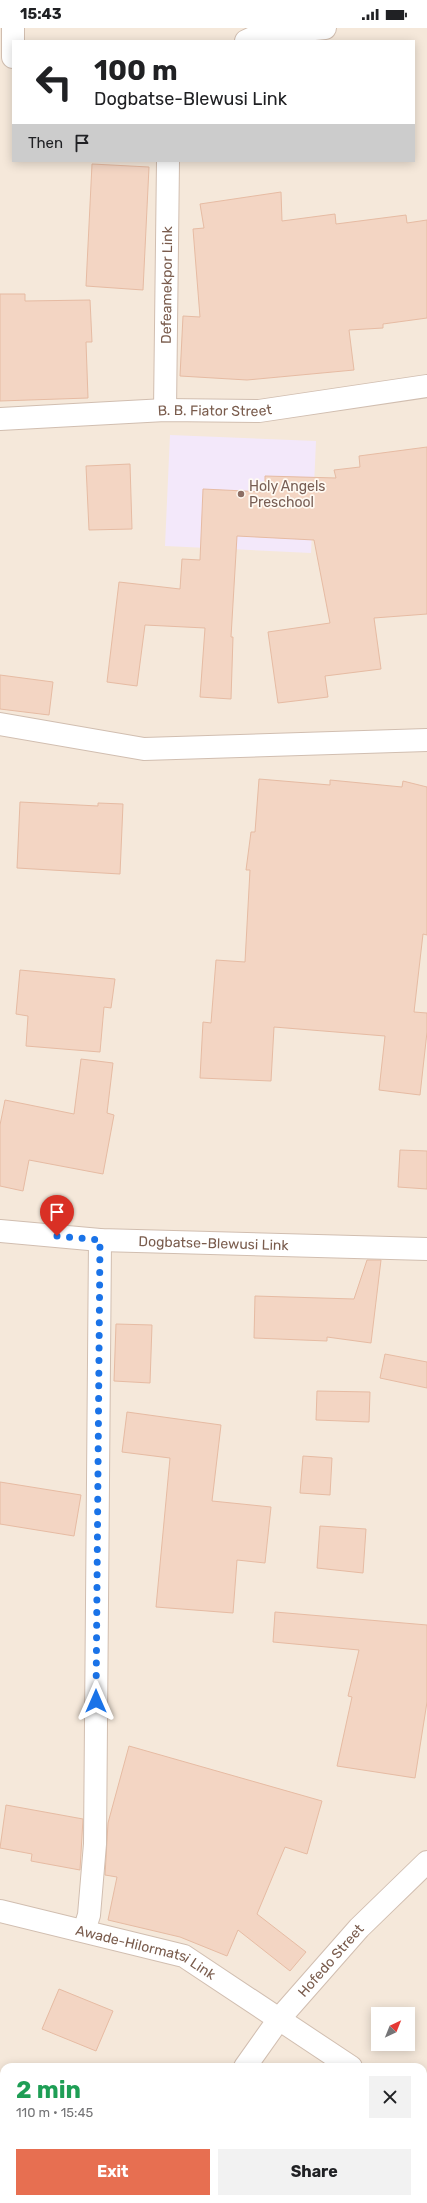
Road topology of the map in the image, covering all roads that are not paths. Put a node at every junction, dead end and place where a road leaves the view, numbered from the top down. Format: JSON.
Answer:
{"nodes":[{"id":1,"x":13,"y":28,"type":"edge"},
{"id":2,"x":325,"y":28,"type":"edge"},
{"id":3,"x":13,"y":40,"type":"edge"},
{"id":4,"x":248,"y":40,"type":"edge"},
{"id":5,"x":168,"y":162,"type":"edge"},
{"id":6,"x":427,"y":386,"type":"edge"},
{"id":7,"x":165,"y":410,"type":"junction"},
{"id":8,"x":0,"y":419,"type":"edge"},
{"id":9,"x":0,"y":724,"type":"edge"},
{"id":10,"x":427,"y":740,"type":"edge"},
{"id":11,"x":0,"y":1230,"type":"edge"},
{"id":12,"x":100,"y":1240,"type":"junction"},
{"id":13,"x":427,"y":1249,"type":"edge"},
{"id":14,"x":427,"y":1862,"type":"edge"},
{"id":15,"x":0,"y":1911,"type":"edge"},
{"id":16,"x":84,"y":1931,"type":"junction"},
{"id":17,"x":279,"y":2019,"type":"junction"},
{"id":18,"x":248,"y":2063,"type":"edge"},
{"id":19,"x":345,"y":2063,"type":"edge"}],
"edges":[{"from":1,"to":3,"type":"street"},
{"from":2,"to":4,"type":"street"},
{"from":5,"to":7,"type":"street","name":"Defeamekpor Link"},
{"from":6,"to":7,"type":"street","name":"B. B. Fiator Street"},
{"from":7,"to":8,"type":"street","name":"B. B. Fiator Street"},
{"from":9,"to":10,"type":"street"},
{"from":11,"to":12,"type":"street","name":"Dogbatse-Blewusi Link"},
{"from":12,"to":13,"type":"street","name":"Dogbatse-Blewusi Link"},
{"from":12,"to":16,"type":"street"},
{"from":14,"to":17,"type":"street","name":"Hofedo Street"},
{"from":15,"to":16,"type":"street","name":"Awade-Hilormatsi Link"},
{"from":16,"to":17,"type":"street","name":"Awade-Hilormatsi Link"},
{"from":17,"to":18,"type":"street","name":"Hofedo Street"},
{"from":17,"to":19,"type":"street","name":"Awade-Hilormatsi Link"}]}
